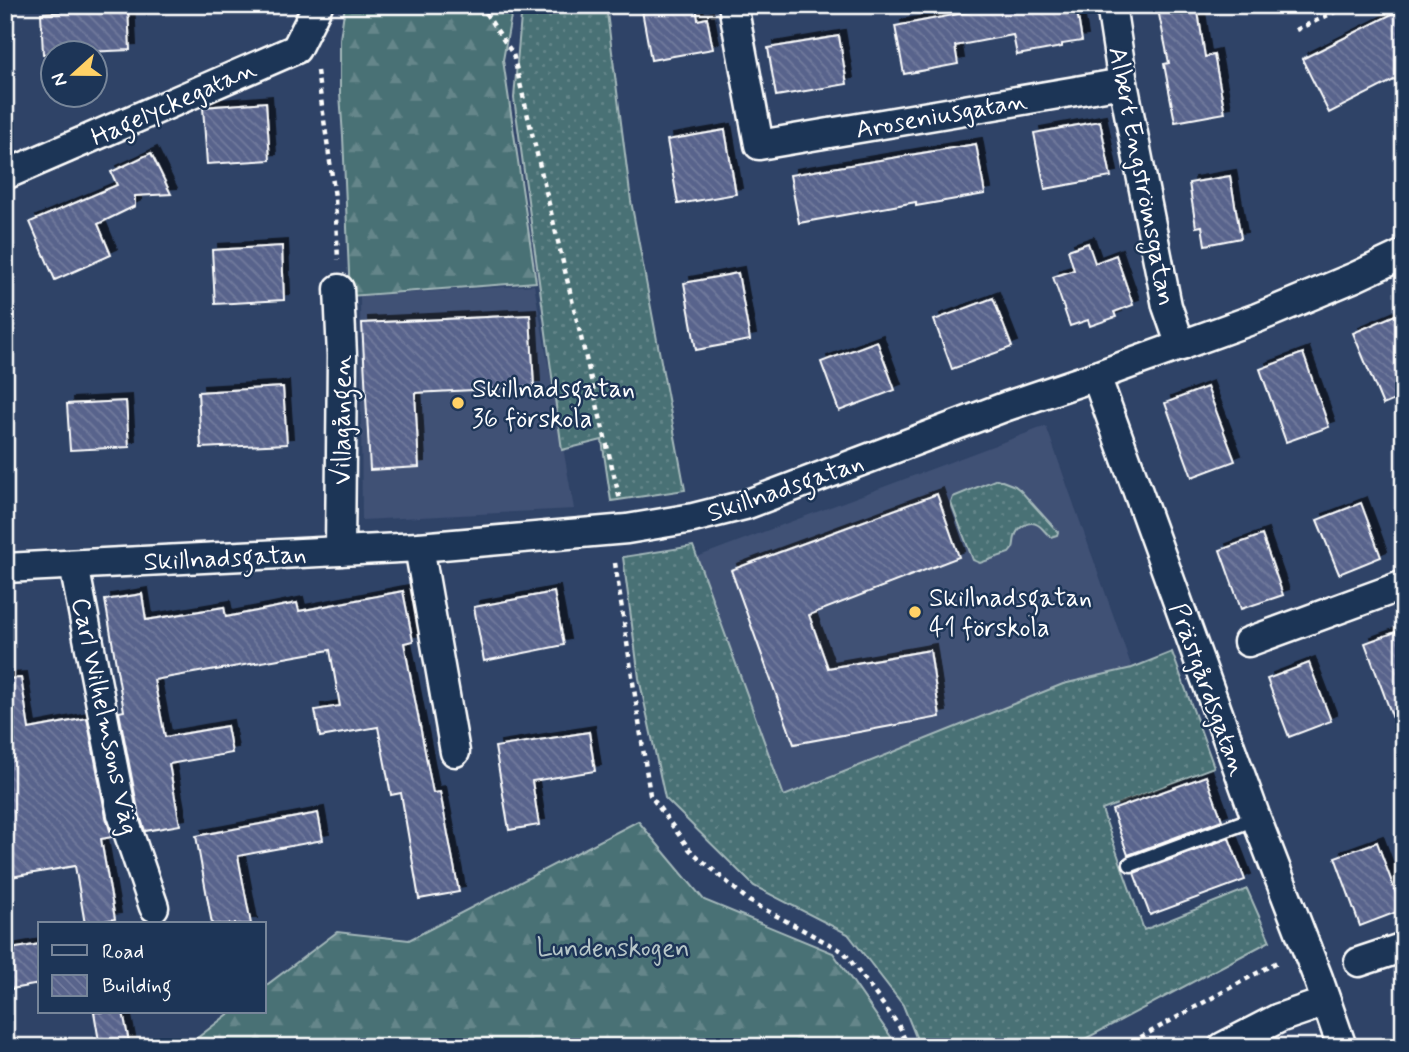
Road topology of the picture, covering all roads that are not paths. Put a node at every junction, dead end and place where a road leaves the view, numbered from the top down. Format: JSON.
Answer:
{"nodes":[{"id":1,"x":733,"y":5,"type":"edge"},
{"id":2,"x":1111,"y":5,"type":"edge"},
{"id":3,"x":314,"y":13,"type":"edge"},
{"id":4,"x":1123,"y":83,"type":"junction"},
{"id":5,"x":5,"y":176,"type":"edge"},
{"id":6,"x":1404,"y":254,"type":"edge"},
{"id":7,"x":339,"y":289,"type":"road end"},
{"id":8,"x":1181,"y":345,"type":"junction"},
{"id":9,"x":1096,"y":376,"type":"junction"},
{"id":10,"x":419,"y":547,"type":"junction"},
{"id":11,"x":340,"y":551,"type":"junction"},
{"id":12,"x":74,"y":565,"type":"junction"},
{"id":13,"x":5,"y":568,"type":"edge"},
{"id":14,"x":1404,"y":585,"type":"edge"},
{"id":15,"x":1248,"y":642,"type":"dead end"},
{"id":16,"x":456,"y":752,"type":"dead end"},
{"id":17,"x":1256,"y":818,"type":"junction"},
{"id":18,"x":1131,"y":864,"type":"dead end"},
{"id":19,"x":154,"y":907,"type":"dead end"},
{"id":20,"x":1404,"y":947,"type":"edge"},
{"id":21,"x":1359,"y":962,"type":"dead end"},
{"id":22,"x":1326,"y":1002,"type":"junction"},
{"id":23,"x":1223,"y":1047,"type":"edge"},
{"id":24,"x":1342,"y":1047,"type":"edge"}],
"edges":[{"from":1,"to":4,"type":"street","name":"Aroseniusgatan"},
{"from":2,"to":4,"type":"street","name":"Albert Engströmsgatan"},
{"from":3,"to":5,"type":"street","name":"Hagelyckegatan"},
{"from":4,"to":8,"type":"street","name":"Albert Engströmsgatan"},
{"from":6,"to":8,"type":"street","name":"Skillnadsgatan"},
{"from":7,"to":11,"type":"street","name":"Villagången"},
{"from":8,"to":9,"type":"street","name":"Skillnadsgatan"},
{"from":9,"to":10,"type":"street","name":"Skillnadsgatan"},
{"from":9,"to":17,"type":"street","name":"Prästgårdsgatan"},
{"from":10,"to":11,"type":"street","name":"Skillnadsgatan"},
{"from":10,"to":16,"type":"street"},
{"from":11,"to":12,"type":"street","name":"Skillnadsgatan"},
{"from":12,"to":13,"type":"street","name":"Skillnadsgatan"},
{"from":12,"to":19,"type":"street","name":"Carl Wilhelmsons Väg"},
{"from":14,"to":15,"type":"street"},
{"from":17,"to":18,"type":"lane"},
{"from":17,"to":22,"type":"street","name":"Prästgårdsgatan"},
{"from":20,"to":21,"type":"street"},
{"from":22,"to":23,"type":"street"},
{"from":22,"to":24,"type":"street","name":"Prästgårdsgatan"}]}
